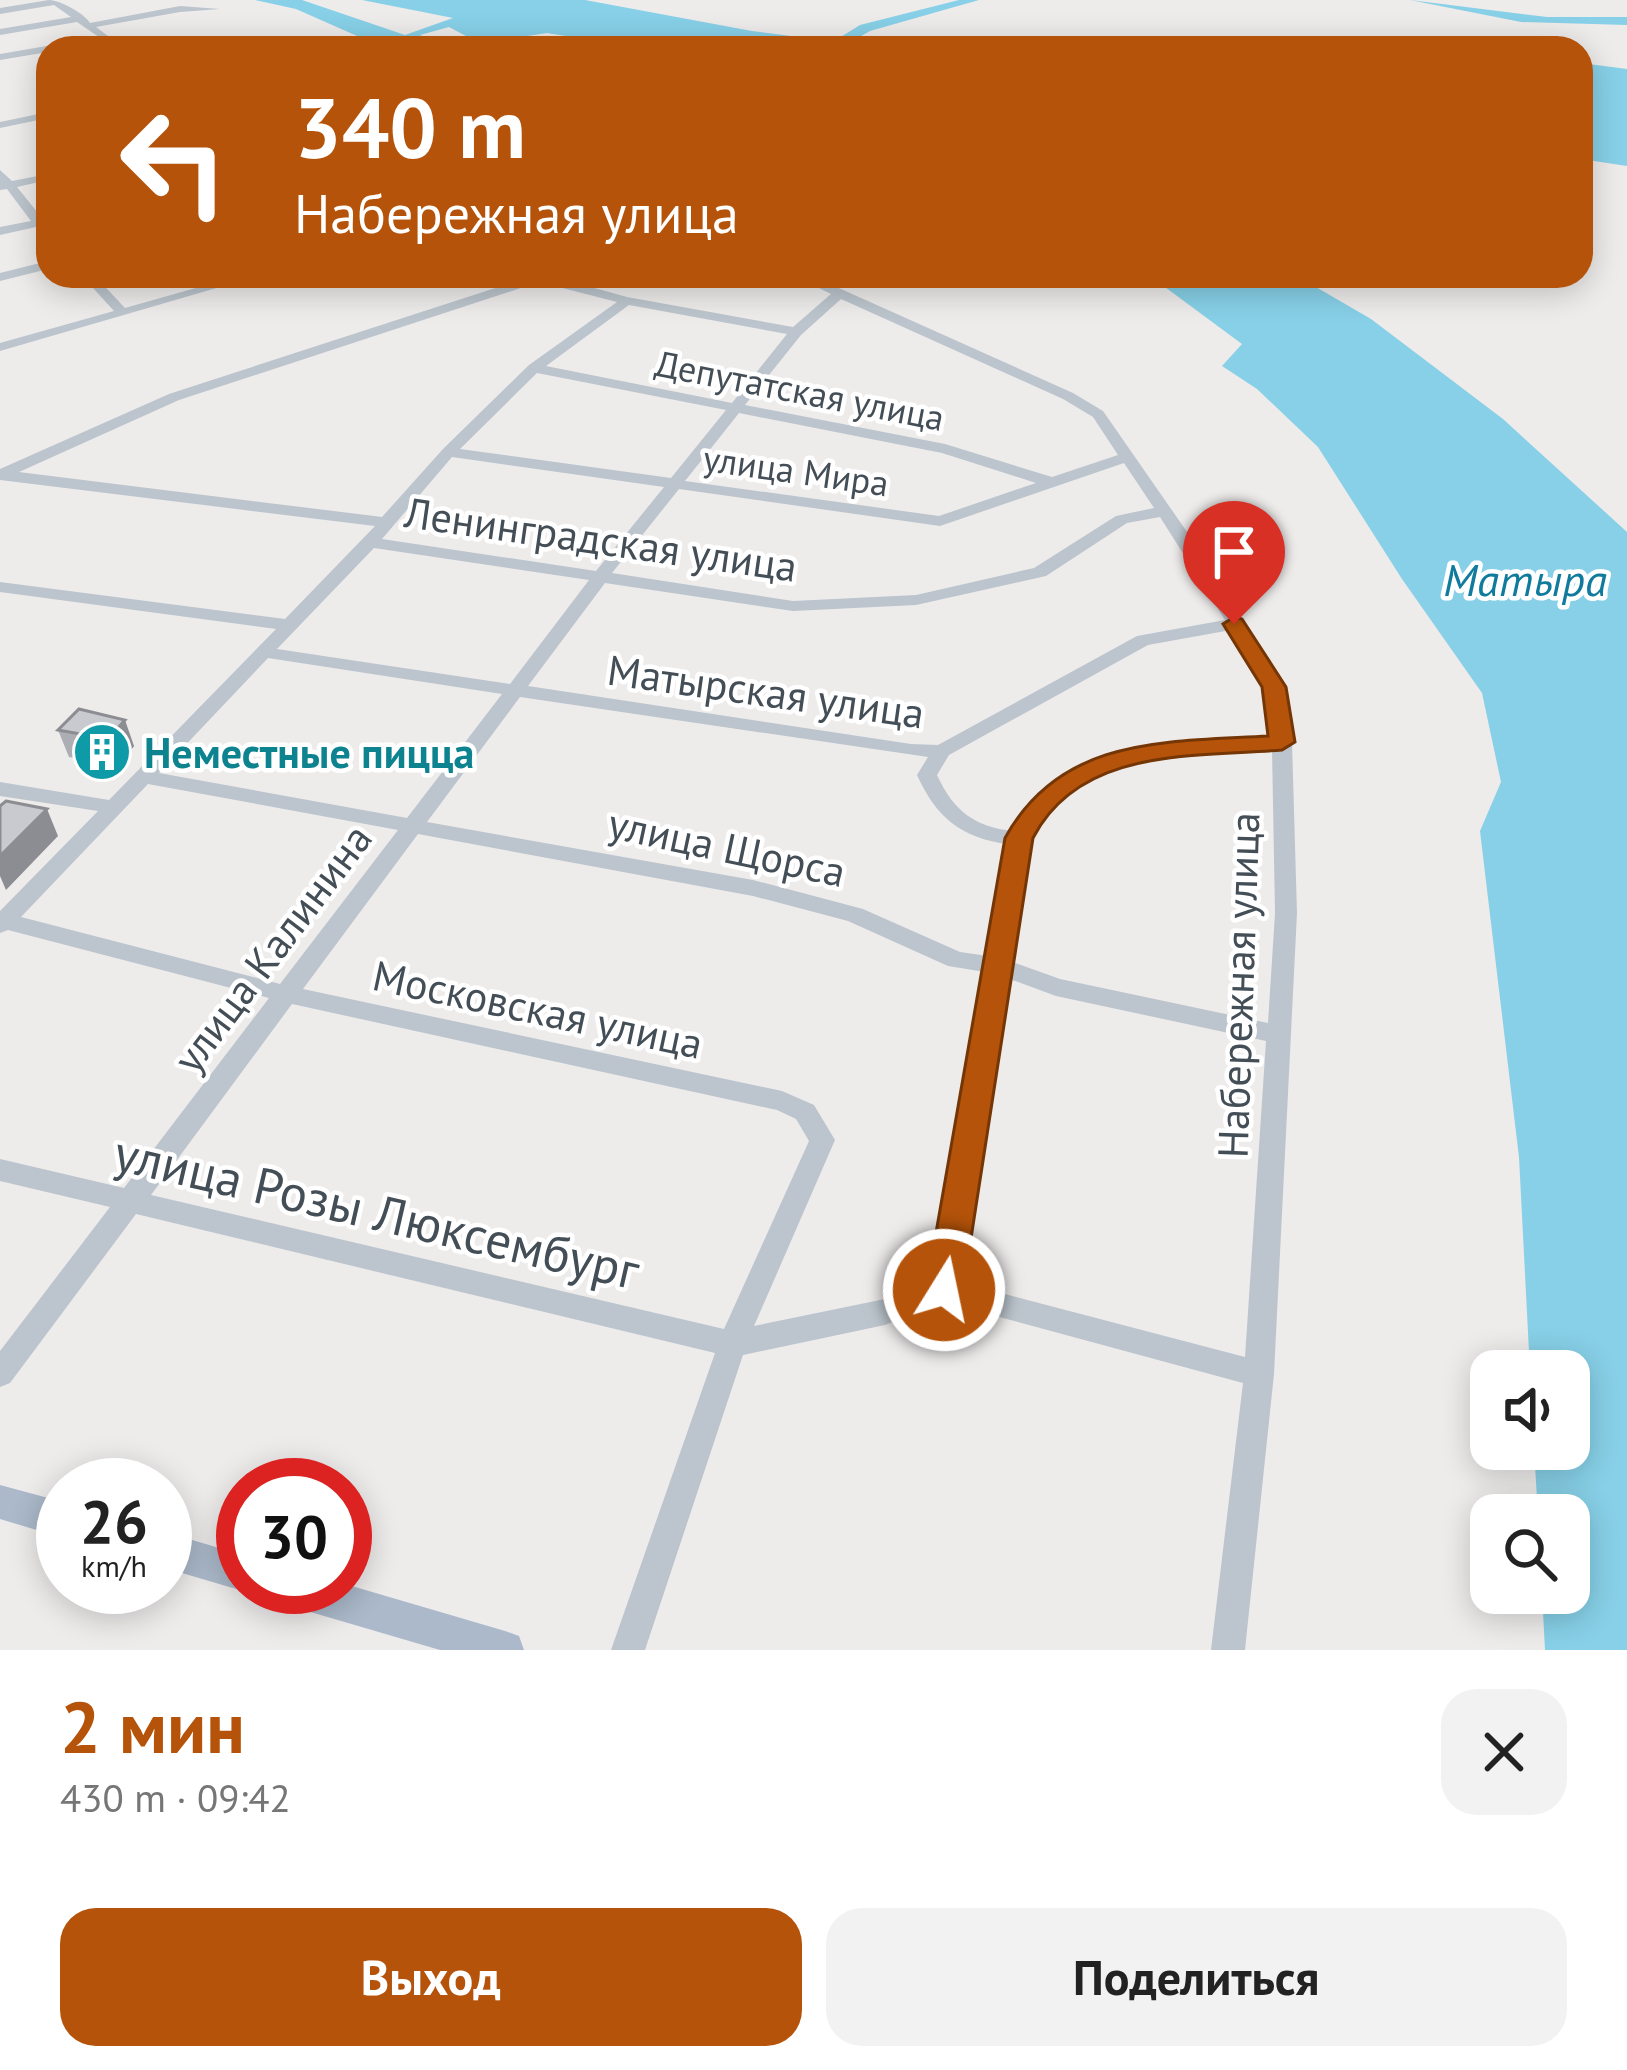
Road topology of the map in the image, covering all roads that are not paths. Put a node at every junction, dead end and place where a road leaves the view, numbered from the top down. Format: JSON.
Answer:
{"nodes":[{"id":1,"x":54,"y":1,"type":"edge"},
{"id":2,"x":216,"y":9,"type":"dead end"},
{"id":3,"x":0,"y":10,"type":"edge"},
{"id":4,"x":87,"y":21,"type":"junction"},
{"id":5,"x":0,"y":32,"type":"edge"},
{"id":6,"x":103,"y":36,"type":"edge"},
{"id":7,"x":36,"y":51,"type":"edge"},
{"id":8,"x":0,"y":57,"type":"edge"},
{"id":9,"x":36,"y":118,"type":"edge"},
{"id":10,"x":0,"y":125,"type":"edge"},
{"id":11,"x":0,"y":173,"type":"edge"},
{"id":12,"x":36,"y":180,"type":"edge"},
{"id":13,"x":5,"y":186,"type":"edge"},
{"id":14,"x":36,"y":215,"type":"edge"},
{"id":15,"x":36,"y":223,"type":"edge"},
{"id":16,"x":0,"y":231,"type":"edge"},
{"id":17,"x":36,"y":269,"type":"edge"},
{"id":18,"x":0,"y":278,"type":"edge"},
{"id":19,"x":99,"y":288,"type":"edge"},
{"id":20,"x":209,"y":288,"type":"edge"},
{"id":21,"x":507,"y":288,"type":"edge"},
{"id":22,"x":580,"y":288,"type":"edge"},
{"id":23,"x":826,"y":288,"type":"edge"},
{"id":24,"x":839,"y":294,"type":"junction"},
{"id":25,"x":627,"y":301,"type":"junction"},
{"id":26,"x":122,"y":312,"type":"junction"},
{"id":27,"x":796,"y":332,"type":"junction"},
{"id":28,"x":0,"y":347,"type":"edge"},
{"id":29,"x":534,"y":368,"type":"junction"},
{"id":30,"x":740,"y":408,"type":"junction"},
{"id":31,"x":448,"y":452,"type":"junction"},
{"id":32,"x":1126,"y":457,"type":"junction"},
{"id":33,"x":0,"y":475,"type":"edge"},
{"id":34,"x":677,"y":482,"type":"junction"},
{"id":35,"x":1051,"y":482,"type":"junction"},
{"id":36,"x":1163,"y":511,"type":"junction"},
{"id":37,"x":387,"y":523,"type":"junction"},
{"id":38,"x":370,"y":542,"type":"junction"},
{"id":39,"x":600,"y":577,"type":"junction"},
{"id":40,"x":0,"y":587,"type":"edge"},
{"id":41,"x":1234,"y":624,"type":"junction"},
{"id":42,"x":288,"y":625,"type":"junction"},
{"id":43,"x":263,"y":652,"type":"junction"},
{"id":44,"x":514,"y":693,"type":"junction"},
{"id":45,"x":1282,"y":742,"type":"junction"},
{"id":46,"x":942,"y":751,"type":"junction"},
{"id":47,"x":146,"y":777,"type":"junction"},
{"id":48,"x":0,"y":789,"type":"edge"},
{"id":49,"x":114,"y":807,"type":"junction"},
{"id":50,"x":416,"y":823,"type":"junction"},
{"id":51,"x":1019,"y":838,"type":"junction"},
{"id":52,"x":2,"y":923,"type":"edge"},
{"id":53,"x":1000,"y":966,"type":"junction"},
{"id":54,"x":286,"y":994,"type":"junction"},
{"id":55,"x":1279,"y":1035,"type":"junction"},
{"id":56,"x":0,"y":1170,"type":"edge"},
{"id":57,"x":128,"y":1202,"type":"junction"},
{"id":58,"x":944,"y":1290,"type":"junction"},
{"id":59,"x":732,"y":1344,"type":"junction"},
{"id":60,"x":0,"y":1374,"type":"edge"},
{"id":61,"x":1258,"y":1374,"type":"junction"},
{"id":62,"x":0,"y":1502,"type":"edge"},
{"id":63,"x":36,"y":1512,"type":"edge"},
{"id":64,"x":372,"y":1611,"type":"edge"},
{"id":65,"x":505,"y":1650,"type":"edge"},
{"id":66,"x":628,"y":1650,"type":"edge"},
{"id":67,"x":1228,"y":1650,"type":"edge"}],
"edges":[{"from":1,"to":3,"type":"street"},
{"from":1,"to":4,"type":"street"},
{"from":2,"to":4,"type":"street"},
{"from":4,"to":5,"type":"street"},
{"from":4,"to":6,"type":"street"},
{"from":7,"to":8,"type":"street"},
{"from":9,"to":10,"type":"street"},
{"from":11,"to":13,"type":"street"},
{"from":12,"to":13,"type":"street"},
{"from":13,"to":14,"type":"street"},
{"from":15,"to":16,"type":"street"},
{"from":17,"to":18,"type":"street"},
{"from":19,"to":26,"type":"street"},
{"from":20,"to":26,"type":"street"},
{"from":21,"to":33,"type":"street"},
{"from":22,"to":25,"type":"street"},
{"from":23,"to":24,"type":"street","name":"Набережная улица"},
{"from":24,"to":27,"type":"street","name":"улица Калинина"},
{"from":24,"to":32,"type":"street","name":"Набережная улица"},
{"from":25,"to":27,"type":"street"},
{"from":25,"to":29,"type":"street"},
{"from":26,"to":28,"type":"street"},
{"from":27,"to":30,"type":"street","name":"улица Калинина"},
{"from":29,"to":30,"type":"street","name":"Депутатская улица"},
{"from":29,"to":31,"type":"street"},
{"from":30,"to":34,"type":"street","name":"улица Калинина"},
{"from":30,"to":35,"type":"street","name":"Депутатская улица"},
{"from":31,"to":34,"type":"street","name":"улица Мира"},
{"from":31,"to":37,"type":"street"},
{"from":32,"to":35,"type":"street","name":"улица Мира"},
{"from":32,"to":36,"type":"street","name":"Набережная улица"},
{"from":33,"to":37,"type":"street"},
{"from":34,"to":35,"type":"street","name":"улица Мира"},
{"from":34,"to":39,"type":"street","name":"улица Калинина"},
{"from":36,"to":39,"type":"street","name":"Ленинградская улица"},
{"from":36,"to":41,"type":"street","name":"Набережная улица"},
{"from":37,"to":38,"type":"street"},
{"from":38,"to":39,"type":"street","name":"Ленинградская улица"},
{"from":38,"to":42,"type":"street"},
{"from":39,"to":44,"type":"street","name":"улица Калинина"},
{"from":40,"to":42,"type":"street"},
{"from":41,"to":45,"type":"street","name":"Набережная улица"},
{"from":41,"to":46,"type":"street","name":"Матырская улица"},
{"from":42,"to":43,"type":"street"},
{"from":43,"to":44,"type":"street","name":"Матырская улица"},
{"from":43,"to":47,"type":"street"},
{"from":44,"to":46,"type":"street","name":"Матырская улица"},
{"from":44,"to":50,"type":"street","name":"улица Калинина"},
{"from":45,"to":51,"type":"street"},
{"from":45,"to":55,"type":"street","name":"Набережная улица"},
{"from":46,"to":51,"type":"street"},
{"from":47,"to":49,"type":"street"},
{"from":47,"to":50,"type":"street","name":"улица Щорса"},
{"from":48,"to":49,"type":"street"},
{"from":49,"to":52,"type":"street"},
{"from":50,"to":53,"type":"street","name":"улица Щорса"},
{"from":50,"to":54,"type":"street","name":"улица Калинина"},
{"from":51,"to":53,"type":"street"},
{"from":52,"to":54,"type":"street","name":"Московская улица"},
{"from":53,"to":55,"type":"street","name":"улица Щорса"},
{"from":53,"to":58,"type":"street"},
{"from":54,"to":57,"type":"street","name":"улица Калинина"},
{"from":54,"to":59,"type":"street","name":"Московская улица"},
{"from":55,"to":61,"type":"street","name":"Набережная улица"},
{"from":56,"to":57,"type":"street","name":"улица Розы Люксембург"},
{"from":57,"to":59,"type":"street","name":"улица Розы Люксембург"},
{"from":57,"to":60,"type":"street","name":"улица Калинина"},
{"from":58,"to":59,"type":"street"},
{"from":58,"to":61,"type":"street"},
{"from":59,"to":66,"type":"street"},
{"from":61,"to":67,"type":"street","name":"Набережная улица"},
{"from":62,"to":63,"type":"main road"},
{"from":64,"to":65,"type":"main road"}]}
